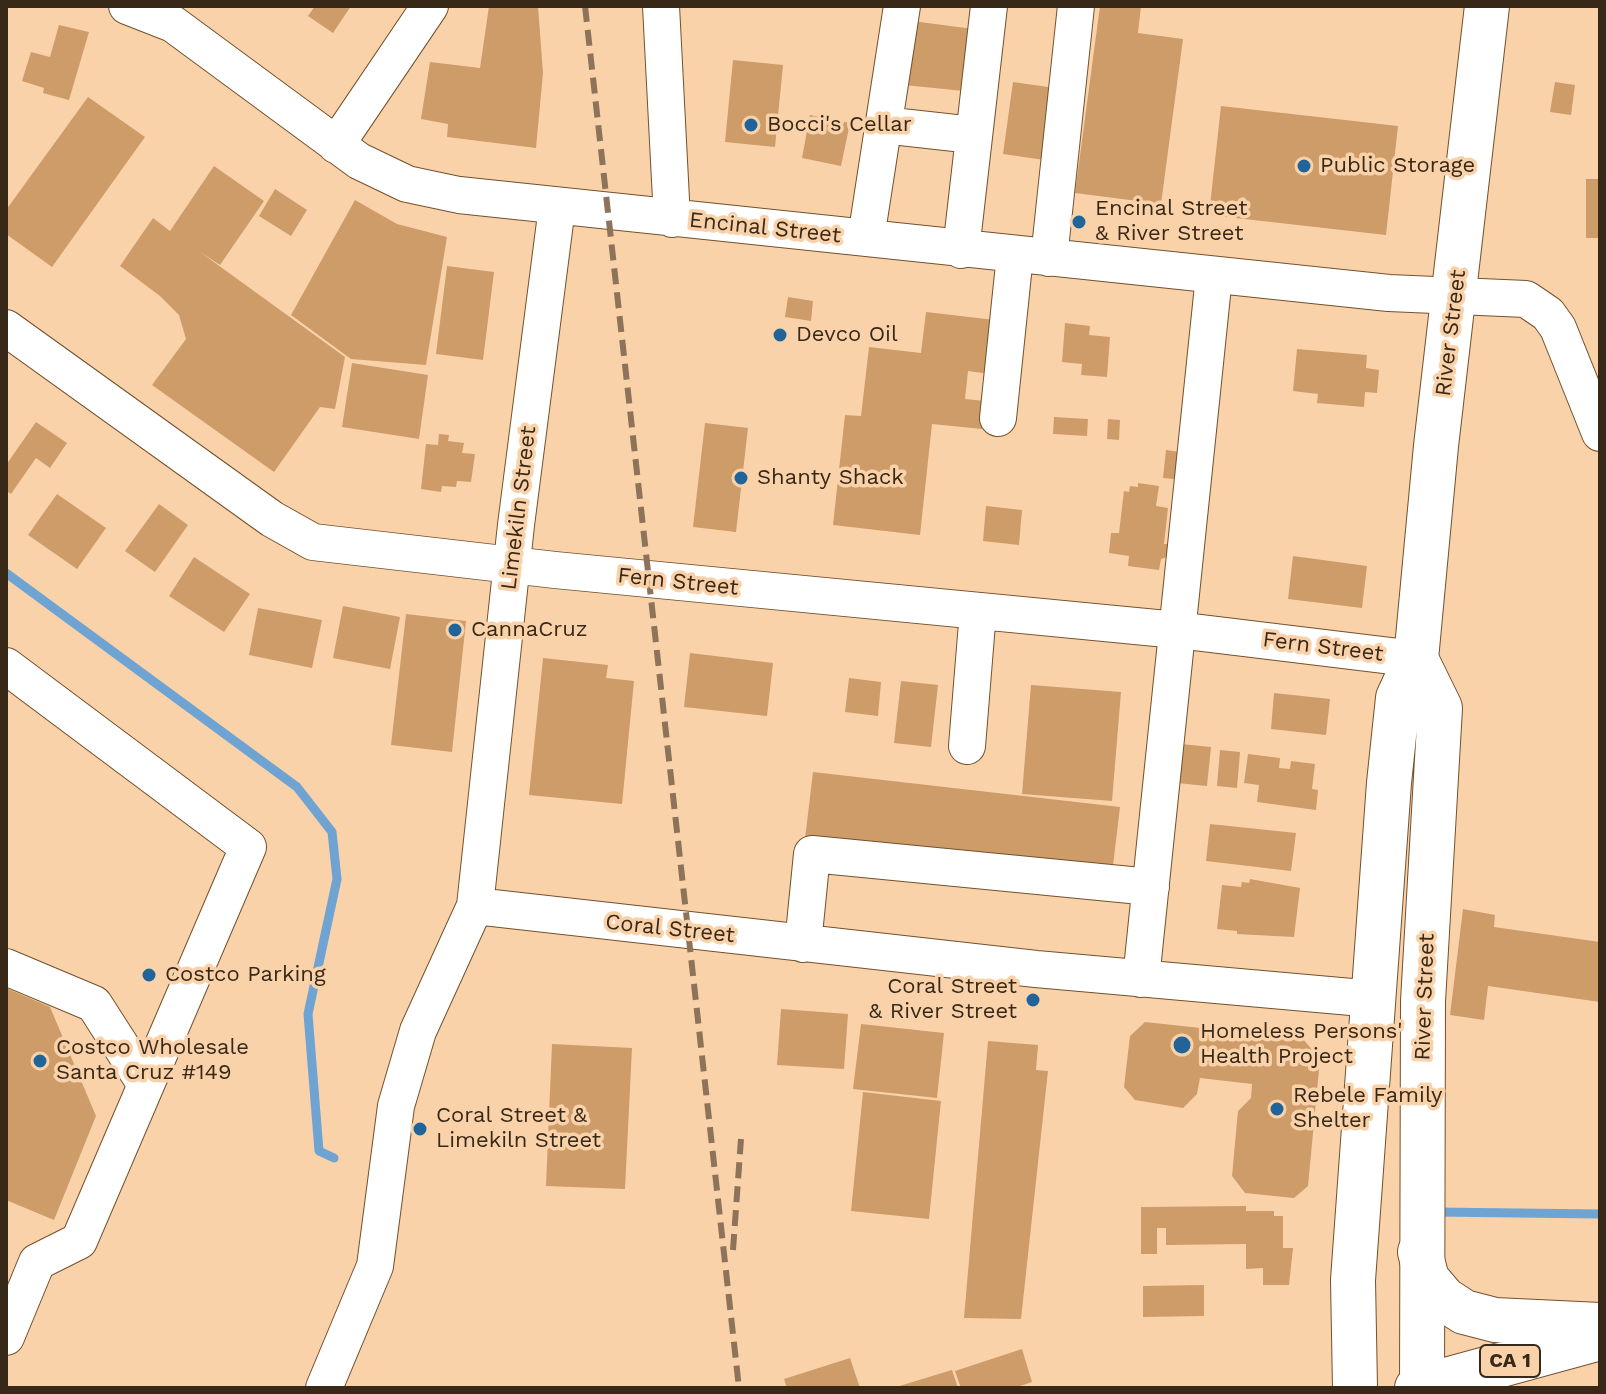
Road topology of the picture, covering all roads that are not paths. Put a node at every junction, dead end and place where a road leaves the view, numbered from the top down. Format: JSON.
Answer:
{"nodes":[{"id":1,"x":127,"y":6,"type":"edge"},
{"id":2,"x":430,"y":6,"type":"edge"},
{"id":3,"x":661,"y":6,"type":"edge"},
{"id":4,"x":902,"y":6,"type":"edge"},
{"id":5,"x":989,"y":6,"type":"edge"},
{"id":6,"x":1076,"y":6,"type":"edge"},
{"id":7,"x":1487,"y":6,"type":"edge"},
{"id":8,"x":883,"y":125,"type":"junction"},
{"id":9,"x":973,"y":135,"type":"junction"},
{"id":10,"x":336,"y":145,"type":"junction"},
{"id":11,"x":557,"y":207,"type":"junction"},
{"id":12,"x":672,"y":219,"type":"junction"},
{"id":13,"x":866,"y":238,"type":"junction"},
{"id":14,"x":961,"y":250,"type":"junction"},
{"id":15,"x":1032,"y":257,"type":"junction"},
{"id":16,"x":1214,"y":276,"type":"junction"},
{"id":17,"x":1456,"y":295,"type":"junction"},
{"id":18,"x":6,"y":328,"type":"edge"},
{"id":19,"x":998,"y":418,"type":"dead end"},
{"id":20,"x":1600,"y":433,"type":"edge"},
{"id":21,"x":512,"y":565,"type":"junction"},
{"id":22,"x":978,"y":611,"type":"junction"},
{"id":23,"x":1177,"y":630,"type":"junction"},
{"id":24,"x":1416,"y":659,"type":"junction"},
{"id":25,"x":6,"y":666,"type":"edge"},
{"id":26,"x":967,"y":746,"type":"dead end"},
{"id":27,"x":1151,"y":887,"type":"junction"},
{"id":28,"x":475,"y":906,"type":"junction"},
{"id":29,"x":803,"y":944,"type":"junction"},
{"id":30,"x":6,"y":967,"type":"edge"},
{"id":31,"x":1141,"y":979,"type":"junction"},
{"id":32,"x":1374,"y":999,"type":"junction"},
{"id":33,"x":146,"y":1085,"type":"junction"},
{"id":34,"x":1420,"y":1252,"type":"junction"},
{"id":35,"x":1600,"y":1325,"type":"edge"},
{"id":36,"x":6,"y":1337,"type":"edge"},
{"id":37,"x":1600,"y":1338,"type":"edge"},
{"id":38,"x":1420,"y":1387,"type":"edge"},
{"id":39,"x":324,"y":1388,"type":"edge"},
{"id":40,"x":1355,"y":1388,"type":"edge"}],
"edges":[{"from":1,"to":10,"type":"street","name":"Encinal Street"},
{"from":2,"to":10,"type":"street"},
{"from":3,"to":12,"type":"street"},
{"from":4,"to":8,"type":"street"},
{"from":5,"to":9,"type":"street"},
{"from":6,"to":15,"type":"street"},
{"from":7,"to":17,"type":"main road","name":"River Street"},
{"from":8,"to":9,"type":"street"},
{"from":8,"to":13,"type":"street"},
{"from":9,"to":14,"type":"street"},
{"from":10,"to":11,"type":"street","name":"Encinal Street"},
{"from":11,"to":12,"type":"street","name":"Encinal Street"},
{"from":11,"to":21,"type":"street","name":"Limekiln Street"},
{"from":12,"to":13,"type":"street","name":"Encinal Street"},
{"from":13,"to":14,"type":"street","name":"Encinal Street"},
{"from":14,"to":15,"type":"street","name":"Encinal Street"},
{"from":15,"to":16,"type":"street","name":"Encinal Street"},
{"from":15,"to":19,"type":"street"},
{"from":16,"to":17,"type":"street","name":"Encinal Street"},
{"from":16,"to":23,"type":"street"},
{"from":17,"to":20,"type":"street","name":"Encinal Street"},
{"from":17,"to":24,"type":"main road","name":"River Street"},
{"from":18,"to":21,"type":"street","name":"Fern Street"},
{"from":21,"to":22,"type":"street","name":"Fern Street"},
{"from":21,"to":28,"type":"street","name":"Limekiln Street"},
{"from":22,"to":23,"type":"street","name":"Fern Street"},
{"from":22,"to":26,"type":"street"},
{"from":23,"to":24,"type":"street","name":"Fern Street"},
{"from":23,"to":27,"type":"street"},
{"from":24,"to":32,"type":"main road","name":"River Street"},
{"from":24,"to":34,"type":"main road","name":"River Street"},
{"from":25,"to":33,"type":"street"},
{"from":27,"to":29,"type":"street"},
{"from":27,"to":31,"type":"street"},
{"from":28,"to":29,"type":"street","name":"Coral Street"},
{"from":28,"to":39,"type":"street"},
{"from":29,"to":31,"type":"street","name":"Coral Street"},
{"from":30,"to":33,"type":"street"},
{"from":31,"to":32,"type":"street","name":"Coral Street"},
{"from":32,"to":40,"type":"main road","name":"River Street"},
{"from":33,"to":36,"type":"street"},
{"from":34,"to":35,"type":"main road"},
{"from":34,"to":38,"type":"main road","name":"River Street"},
{"from":37,"to":38,"type":"main road","number":"CA 1"}]}
